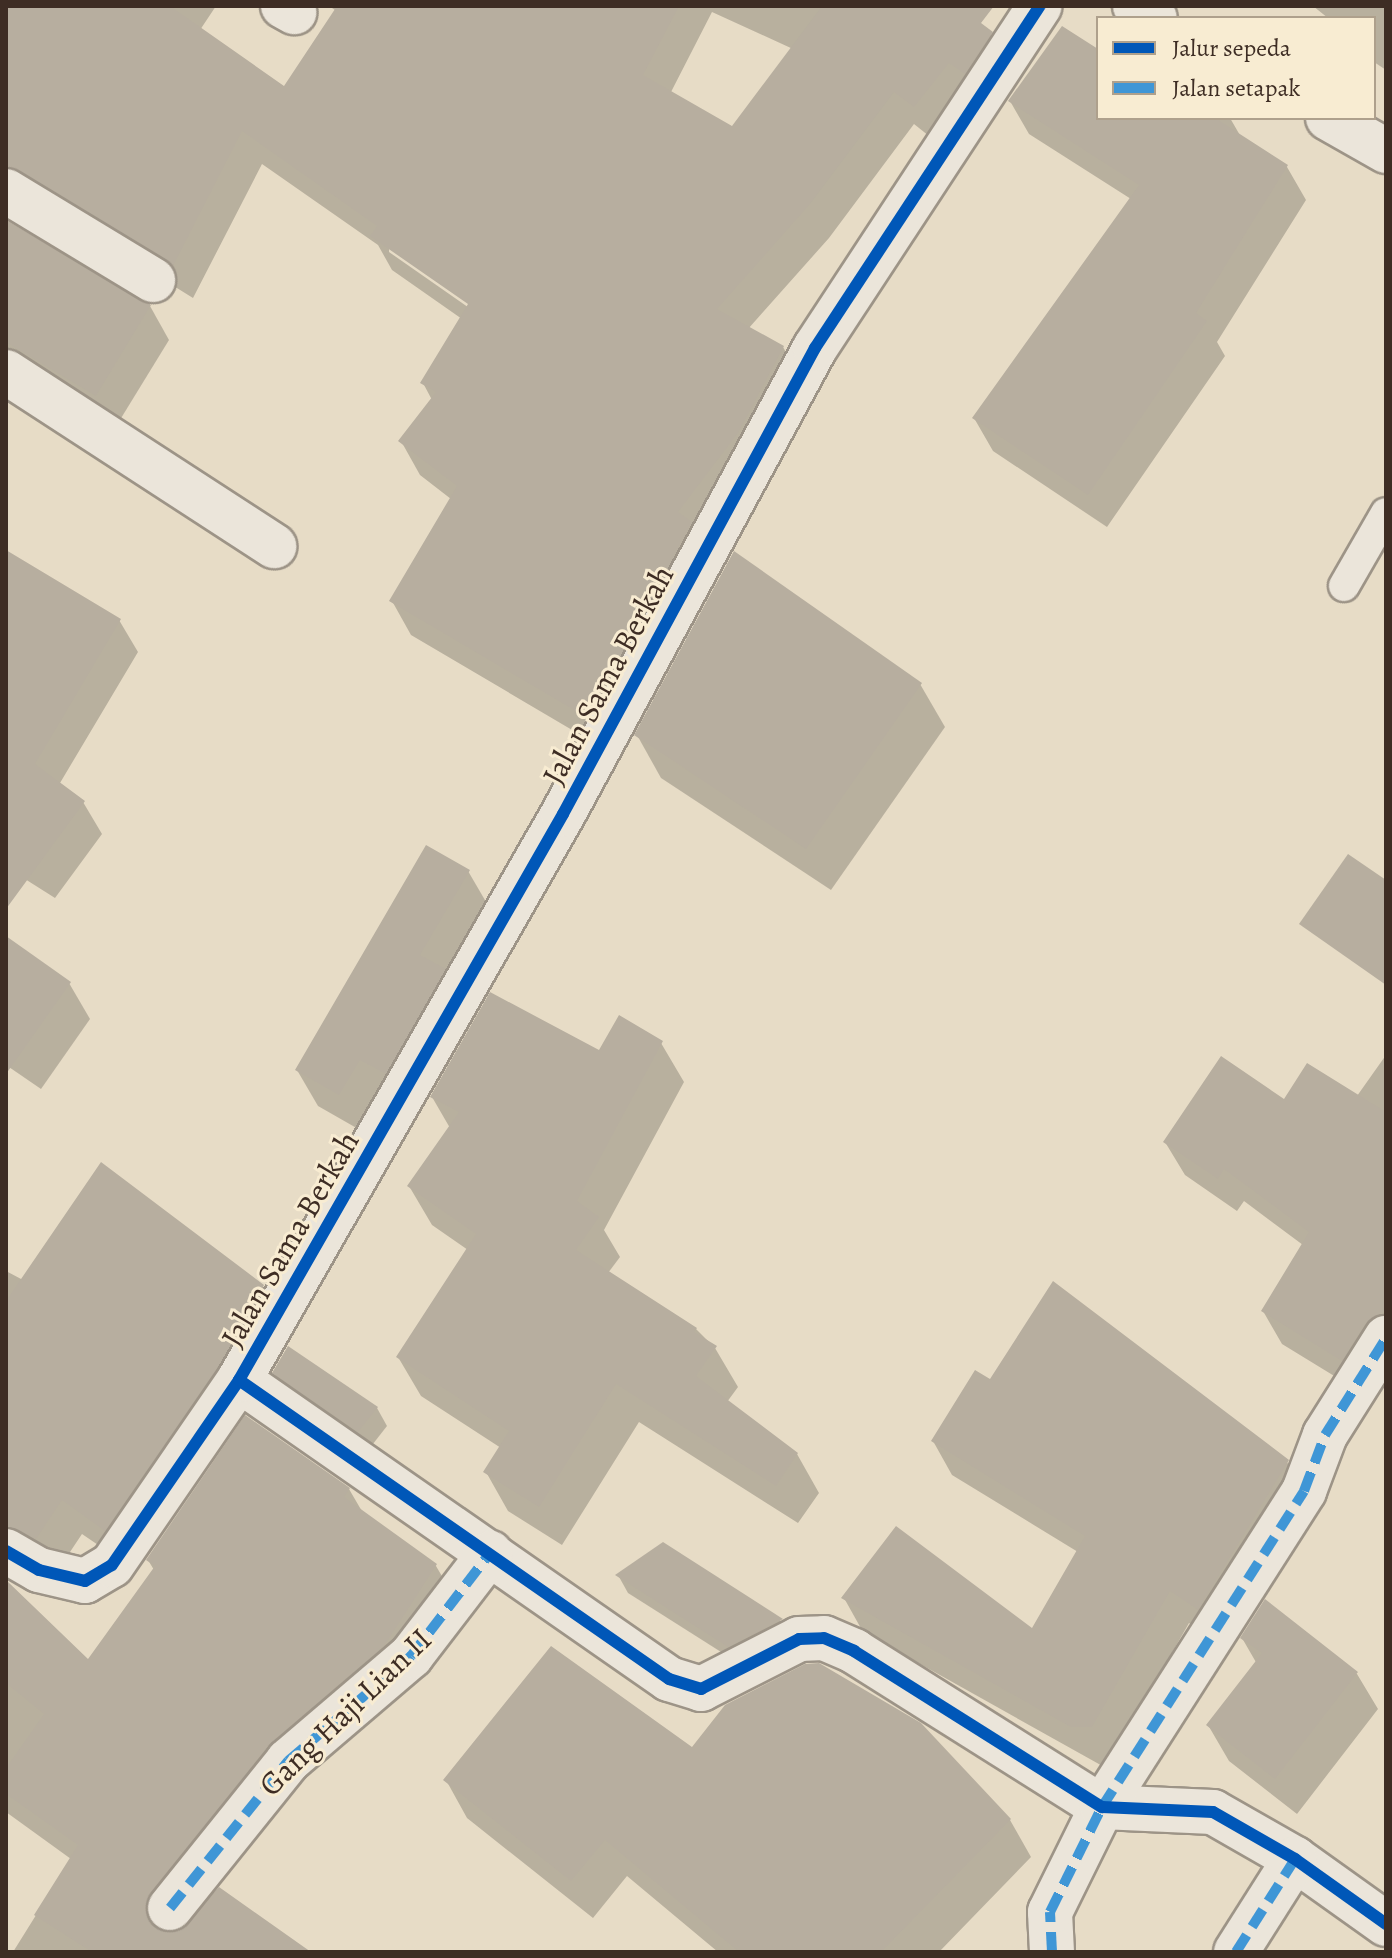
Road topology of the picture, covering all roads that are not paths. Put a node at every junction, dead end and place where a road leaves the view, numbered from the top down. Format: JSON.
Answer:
{"nodes":[{"id":1,"x":1040,"y":6,"type":"edge"},
{"id":2,"x":1332,"y":120,"type":"edge"},
{"id":3,"x":1386,"y":151,"type":"edge"},
{"id":4,"x":6,"y":191,"type":"edge"},
{"id":5,"x":153,"y":280,"type":"dead end"},
{"id":6,"x":6,"y":372,"type":"edge"},
{"id":7,"x":1386,"y":513,"type":"edge"},
{"id":8,"x":274,"y":546,"type":"dead end"},
{"id":9,"x":1344,"y":586,"type":"dead end"},
{"id":10,"x":1386,"y":1338,"type":"edge"},
{"id":11,"x":239,"y":1380,"type":"junction"},
{"id":12,"x":6,"y":1551,"type":"edge"},
{"id":13,"x":490,"y":1553,"type":"junction"},
{"id":14,"x":1102,"y":1807,"type":"junction"},
{"id":15,"x":1295,"y":1859,"type":"junction"},
{"id":16,"x":170,"y":1908,"type":"dead end"},
{"id":17,"x":1386,"y":1924,"type":"edge"},
{"id":18,"x":1052,"y":1952,"type":"edge"},
{"id":19,"x":1236,"y":1952,"type":"edge"}],
"edges":[{"from":1,"to":11,"type":"street","name":"Jalan Sama Berkah"},
{"from":2,"to":3,"type":"street"},
{"from":4,"to":5,"type":"street"},
{"from":6,"to":8,"type":"street"},
{"from":7,"to":9,"type":"lane"},
{"from":10,"to":14,"type":"street"},
{"from":11,"to":12,"type":"street","name":"Jalan Sama Berkah"},
{"from":11,"to":13,"type":"street"},
{"from":13,"to":14,"type":"street"},
{"from":13,"to":16,"type":"street","name":"Gang Haji Lian II"},
{"from":14,"to":15,"type":"street"},
{"from":14,"to":18,"type":"street"},
{"from":15,"to":17,"type":"street"},
{"from":15,"to":19,"type":"street"}]}
